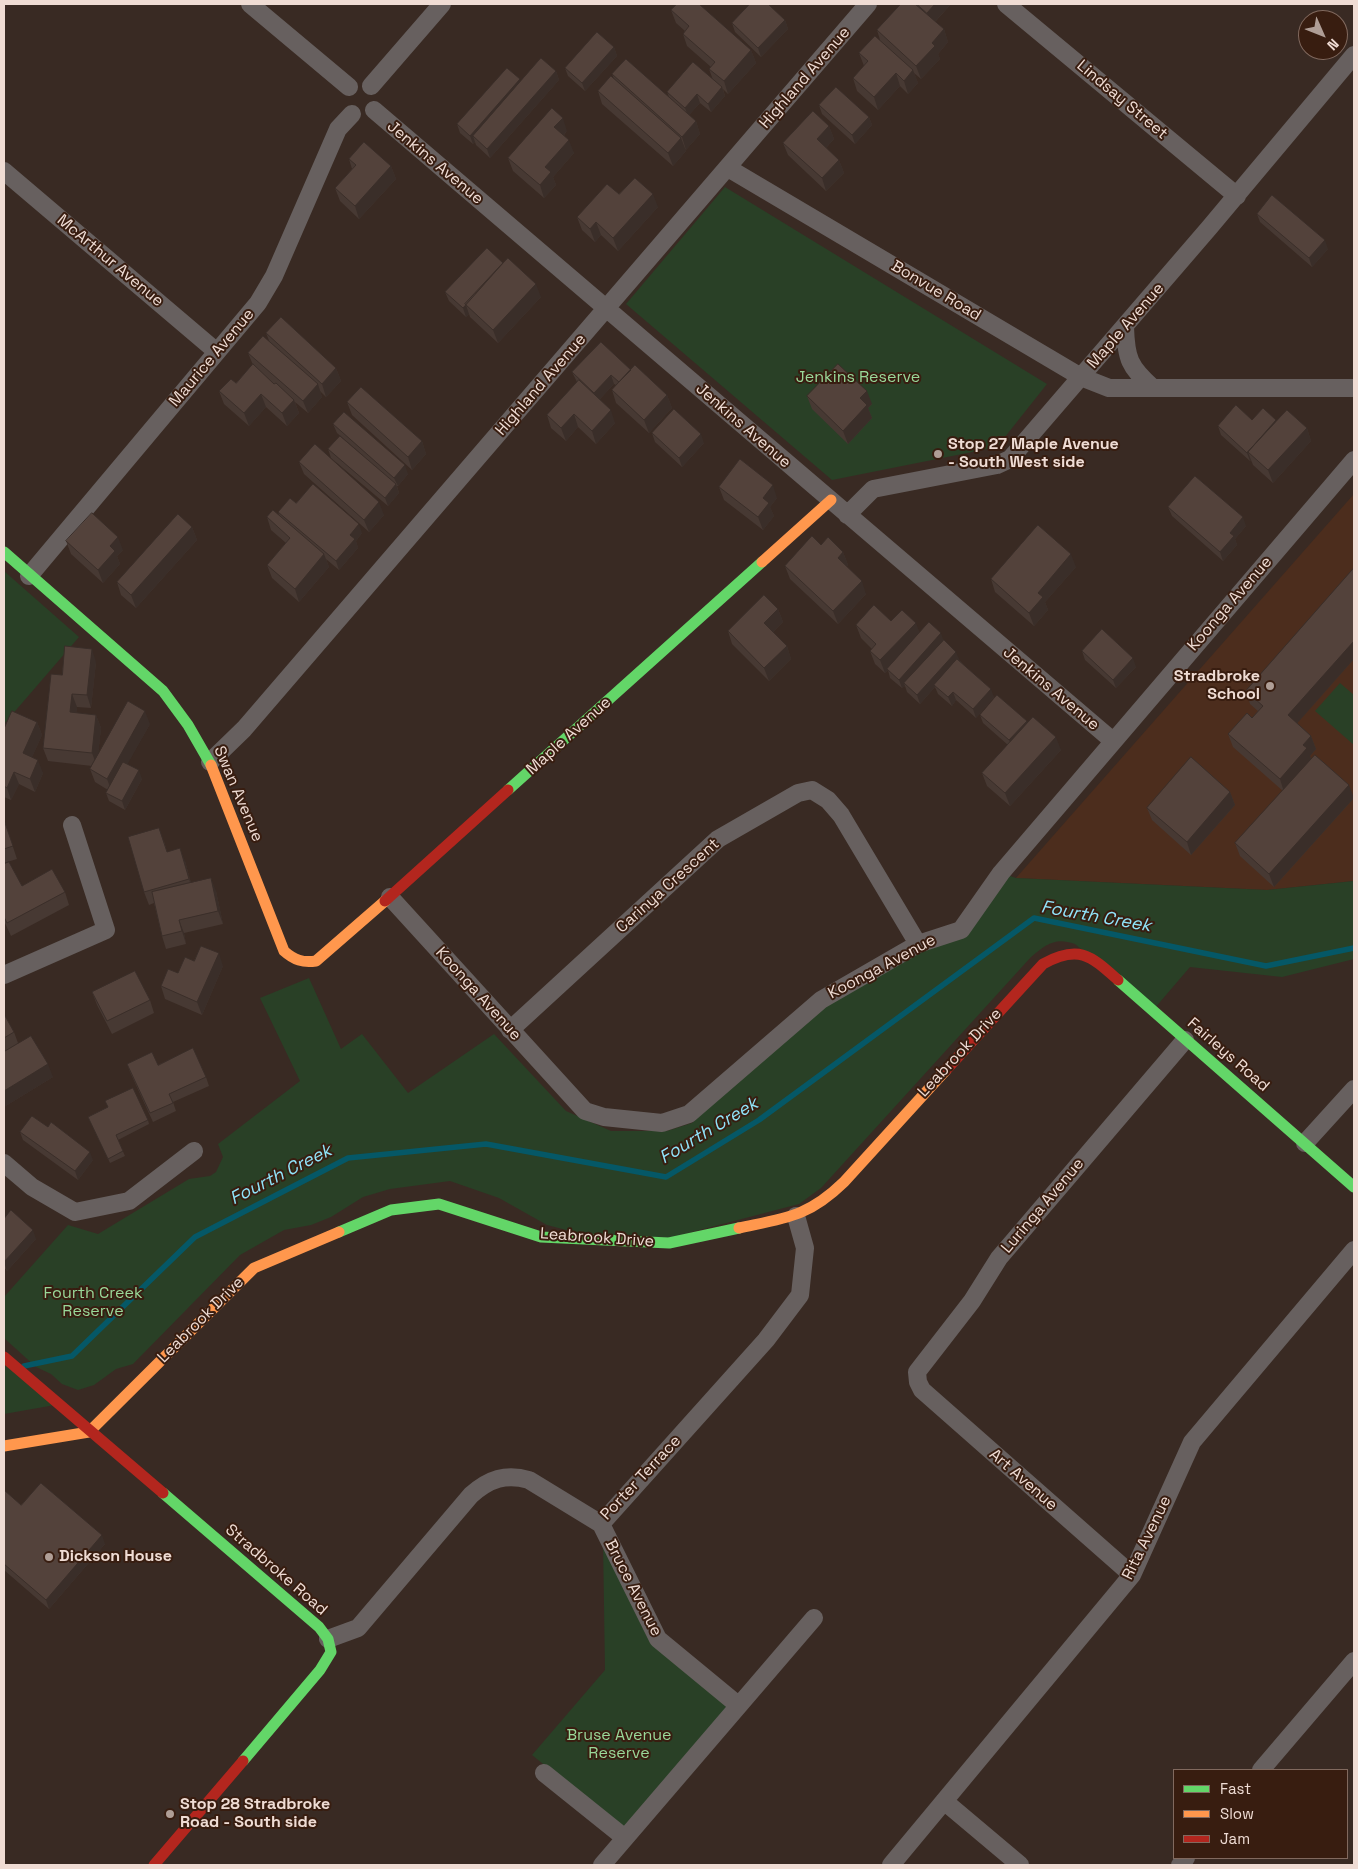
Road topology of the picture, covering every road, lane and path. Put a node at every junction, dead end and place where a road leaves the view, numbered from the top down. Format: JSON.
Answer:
{"nodes":[{"id":1,"x":250,"y":4,"type":"edge"},
{"id":2,"x":442,"y":4,"type":"edge"},
{"id":3,"x":868,"y":4,"type":"edge"},
{"id":4,"x":1006,"y":4,"type":"edge"},
{"id":5,"x":1354,"y":55,"type":"edge"},
{"id":6,"x":371,"y":86,"type":"junction"},
{"id":7,"x":349,"y":88,"type":"junction"},
{"id":8,"x":374,"y":110,"type":"junction"},
{"id":9,"x":352,"y":114,"type":"junction"},
{"id":10,"x":728,"y":168,"type":"junction"},
{"id":11,"x":4,"y":171,"type":"edge"},
{"id":12,"x":1237,"y":196,"type":"junction"},
{"id":13,"x":607,"y":309,"type":"junction"},
{"id":14,"x":1125,"y":327,"type":"junction"},
{"id":15,"x":217,"y":352,"type":"junction"},
{"id":16,"x":1081,"y":377,"type":"junction"},
{"id":17,"x":1153,"y":388,"type":"junction"},
{"id":18,"x":1354,"y":388,"type":"edge"},
{"id":19,"x":1354,"y":460,"type":"edge"},
{"id":20,"x":830,"y":500,"type":"junction"},
{"id":21,"x":847,"y":515,"type":"junction"},
{"id":22,"x":4,"y":552,"type":"edge"},
{"id":23,"x":29,"y":576,"type":"junction"},
{"id":24,"x":1113,"y":741,"type":"junction"},
{"id":25,"x":210,"y":762,"type":"junction"},
{"id":26,"x":72,"y":825,"type":"dead end"},
{"id":27,"x":390,"y":897,"type":"junction"},
{"id":28,"x":918,"y":944,"type":"junction"},
{"id":29,"x":1077,"y":954,"type":"joint"},
{"id":30,"x":304,"y":964,"type":"joint"},
{"id":31,"x":4,"y":976,"type":"edge"},
{"id":32,"x":510,"y":1030,"type":"junction"},
{"id":33,"x":1185,"y":1040,"type":"junction"},
{"id":34,"x":1354,"y":1089,"type":"edge"},
{"id":35,"x":1306,"y":1143,"type":"junction"},
{"id":36,"x":194,"y":1151,"type":"dead end"},
{"id":37,"x":4,"y":1163,"type":"edge"},
{"id":38,"x":1354,"y":1187,"type":"edge"},
{"id":39,"x":796,"y":1216,"type":"junction"},
{"id":40,"x":1354,"y":1250,"type":"edge"},
{"id":41,"x":4,"y":1357,"type":"edge"},
{"id":42,"x":918,"y":1382,"type":"joint"},
{"id":43,"x":90,"y":1432,"type":"junction"},
{"id":44,"x":4,"y":1446,"type":"edge"},
{"id":45,"x":601,"y":1524,"type":"junction"},
{"id":46,"x":1132,"y":1575,"type":"junction"},
{"id":47,"x":814,"y":1618,"type":"dead end"},
{"id":48,"x":328,"y":1639,"type":"junction"},
{"id":49,"x":1354,"y":1661,"type":"edge"},
{"id":50,"x":738,"y":1706,"type":"junction"},
{"id":51,"x":1262,"y":1769,"type":"edge"},
{"id":52,"x":544,"y":1773,"type":"dead end"},
{"id":53,"x":944,"y":1801,"type":"junction"},
{"id":54,"x":625,"y":1838,"type":"junction"},
{"id":55,"x":154,"y":1865,"type":"edge"},
{"id":56,"x":602,"y":1865,"type":"edge"},
{"id":57,"x":890,"y":1865,"type":"edge"},
{"id":58,"x":1020,"y":1865,"type":"edge"}],
"edges":[{"from":1,"to":7,"type":"street"},
{"from":2,"to":6,"type":"street"},
{"from":3,"to":10,"type":"street","name":"Highland Avenue"},
{"from":4,"to":12,"type":"street","name":"Lindsay Street"},
{"from":5,"to":12,"type":"street","name":"Maple Avenue"},
{"from":6,"to":7,"type":"street"},
{"from":6,"to":8,"type":"street"},
{"from":7,"to":9,"type":"street"},
{"from":8,"to":9,"type":"street"},
{"from":8,"to":13,"type":"street","name":"Jenkins Avenue"},
{"from":9,"to":15,"type":"street","name":"Maurice Avenue"},
{"from":10,"to":13,"type":"street","name":"Highland Avenue"},
{"from":10,"to":16,"type":"street","name":"Bonvue Road"},
{"from":11,"to":15,"type":"street","name":"McArthur Avenue"},
{"from":12,"to":14,"type":"street","name":"Maple Avenue"},
{"from":13,"to":20,"type":"street","name":"Jenkins Avenue"},
{"from":13,"to":25,"type":"street","name":"Highland Avenue"},
{"from":14,"to":16,"type":"street","name":"Maple Avenue"},
{"from":14,"to":17,"type":"street"},
{"from":15,"to":23,"type":"street","name":"Maurice Avenue"},
{"from":16,"to":17,"type":"street","name":"Bonvue Road"},
{"from":16,"to":21,"type":"street","name":"Maple Avenue"},
{"from":17,"to":18,"type":"street","name":"Bonvue Road"},
{"from":19,"to":24,"type":"street","name":"Koonga Avenue"},
{"from":20,"to":21,"type":"street","name":"Jenkins Avenue"},
{"from":20,"to":27,"type":"street","name":"Maple Avenue"},
{"from":21,"to":24,"type":"street","name":"Jenkins Avenue"},
{"from":22,"to":23,"type":"street","name":"Swan Avenue"},
{"from":23,"to":25,"type":"street","name":"Swan Avenue"},
{"from":24,"to":28,"type":"street","name":"Koonga Avenue"},
{"from":25,"to":30,"type":"street","name":"Swan Avenue"},
{"from":26,"to":31,"type":"street"},
{"from":27,"to":30,"type":"street","name":"Maple Avenue"},
{"from":27,"to":32,"type":"street","name":"Koonga Avenue"},
{"from":28,"to":32,"type":"street","name":"Koonga Avenue"},
{"from":28,"to":32,"type":"street","name":"Carinya Crescent"},
{"from":29,"to":33,"type":"street","name":"Fairleys Road"},
{"from":29,"to":39,"type":"street","name":"Leabrook Drive"},
{"from":33,"to":35,"type":"street","name":"Fairleys Road"},
{"from":33,"to":42,"type":"street","name":"Luringa Avenue"},
{"from":34,"to":35,"type":"street"},
{"from":35,"to":38,"type":"street","name":"Fairleys Road"},
{"from":36,"to":37,"type":"street"},
{"from":39,"to":43,"type":"street","name":"Leabrook Drive"},
{"from":39,"to":45,"type":"street","name":"Porter Terrace"},
{"from":40,"to":46,"type":"street","name":"Rita Avenue"},
{"from":41,"to":43,"type":"street","name":"Stradbroke Road"},
{"from":42,"to":46,"type":"street","name":"Art Avenue"},
{"from":43,"to":44,"type":"street"},
{"from":43,"to":48,"type":"street","name":"Stradbroke Road"},
{"from":45,"to":48,"type":"street","name":"Porter Terrace"},
{"from":45,"to":50,"type":"street","name":"Bruce Avenue"},
{"from":46,"to":53,"type":"street","name":"Rita Avenue"},
{"from":47,"to":50,"type":"street"},
{"from":48,"to":55,"type":"street","name":"Stradbroke Road"},
{"from":49,"to":51,"type":"street"},
{"from":50,"to":54,"type":"street"},
{"from":52,"to":54,"type":"street"},
{"from":53,"to":57,"type":"street","name":"Rita Avenue"},
{"from":53,"to":58,"type":"street"},
{"from":54,"to":56,"type":"street"}]}
